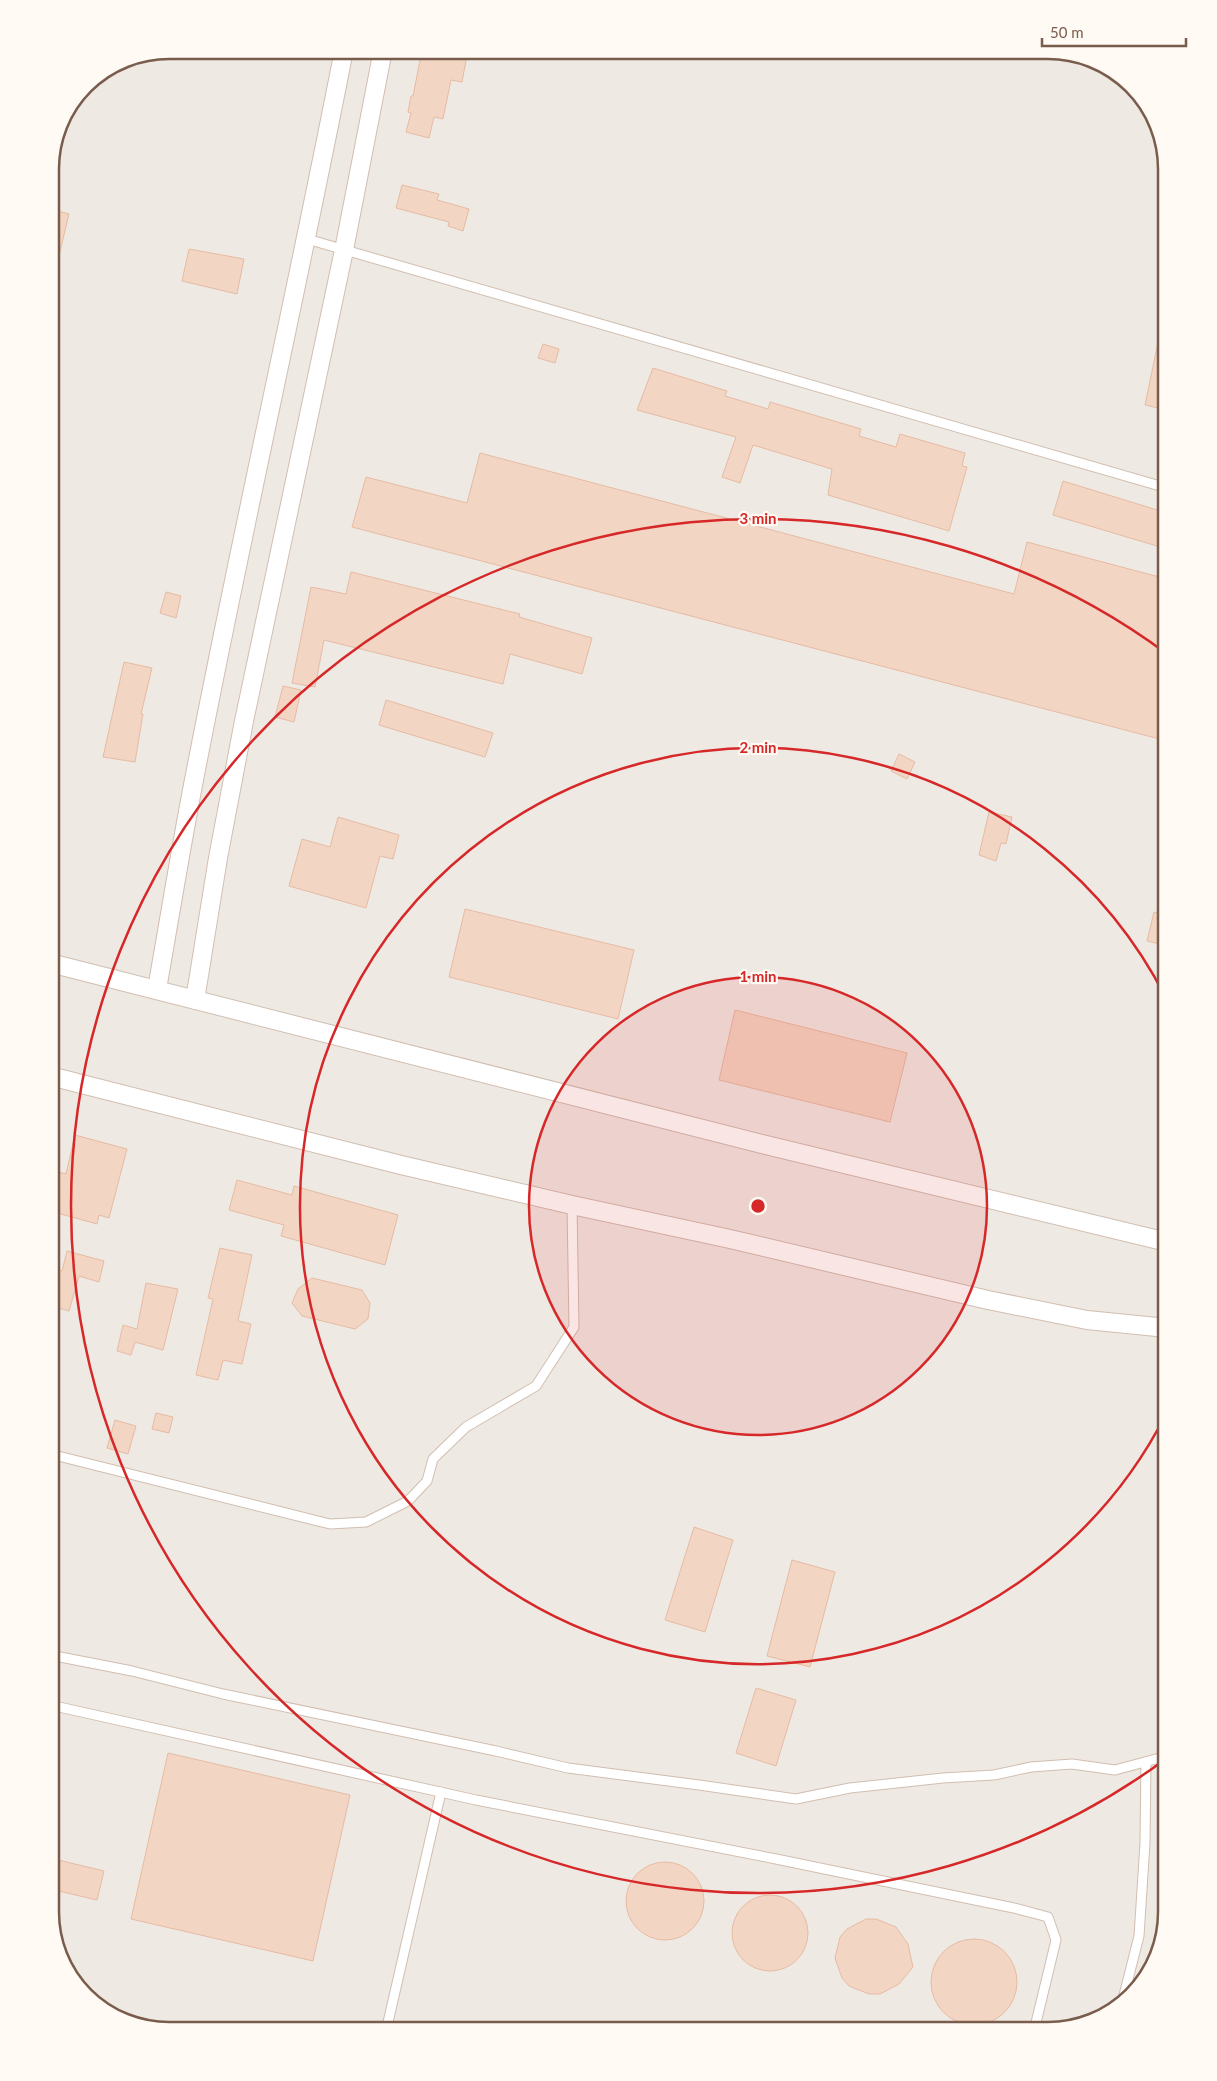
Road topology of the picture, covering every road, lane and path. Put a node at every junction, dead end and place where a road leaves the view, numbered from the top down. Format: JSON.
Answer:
{"nodes":[{"id":1,"x":342,"y":59,"type":"edge"},
{"id":2,"x":381,"y":59,"type":"edge"},
{"id":3,"x":307,"y":239,"type":"junction"},
{"id":4,"x":344,"y":250,"type":"junction"},
{"id":5,"x":1158,"y":485,"type":"edge"},
{"id":6,"x":59,"y":965,"type":"edge"},
{"id":7,"x":157,"y":989,"type":"junction"},
{"id":8,"x":195,"y":1000,"type":"junction"},
{"id":9,"x":59,"y":1078,"type":"edge"},
{"id":10,"x":572,"y":1205,"type":"junction"},
{"id":11,"x":1158,"y":1240,"type":"edge"},
{"id":12,"x":1158,"y":1327,"type":"edge"},
{"id":13,"x":59,"y":1456,"type":"edge"},
{"id":14,"x":59,"y":1657,"type":"edge"},
{"id":15,"x":59,"y":1707,"type":"edge"},
{"id":16,"x":1158,"y":1759,"type":"edge"},
{"id":17,"x":1146,"y":1762,"type":"junction"},
{"id":18,"x":441,"y":1792,"type":"junction"},
{"id":19,"x":1125,"y":1991,"type":"edge"},
{"id":20,"x":388,"y":2022,"type":"edge"},
{"id":21,"x":1036,"y":2022,"type":"edge"}],
"edges":[{"from":1,"to":3,"type":"street"},
{"from":2,"to":4,"type":"street"},
{"from":3,"to":4,"type":"lane"},
{"from":3,"to":7,"type":"street"},
{"from":4,"to":5,"type":"lane"},
{"from":4,"to":8,"type":"street"},
{"from":6,"to":7,"type":"street"},
{"from":7,"to":8,"type":"street"},
{"from":8,"to":11,"type":"street"},
{"from":9,"to":10,"type":"street"},
{"from":10,"to":12,"type":"street"},
{"from":10,"to":13,"type":"lane"},
{"from":14,"to":17,"type":"lane"},
{"from":15,"to":18,"type":"lane"},
{"from":16,"to":17,"type":"lane"},
{"from":17,"to":19,"type":"lane"},
{"from":18,"to":20,"type":"lane"},
{"from":18,"to":21,"type":"lane"}]}
